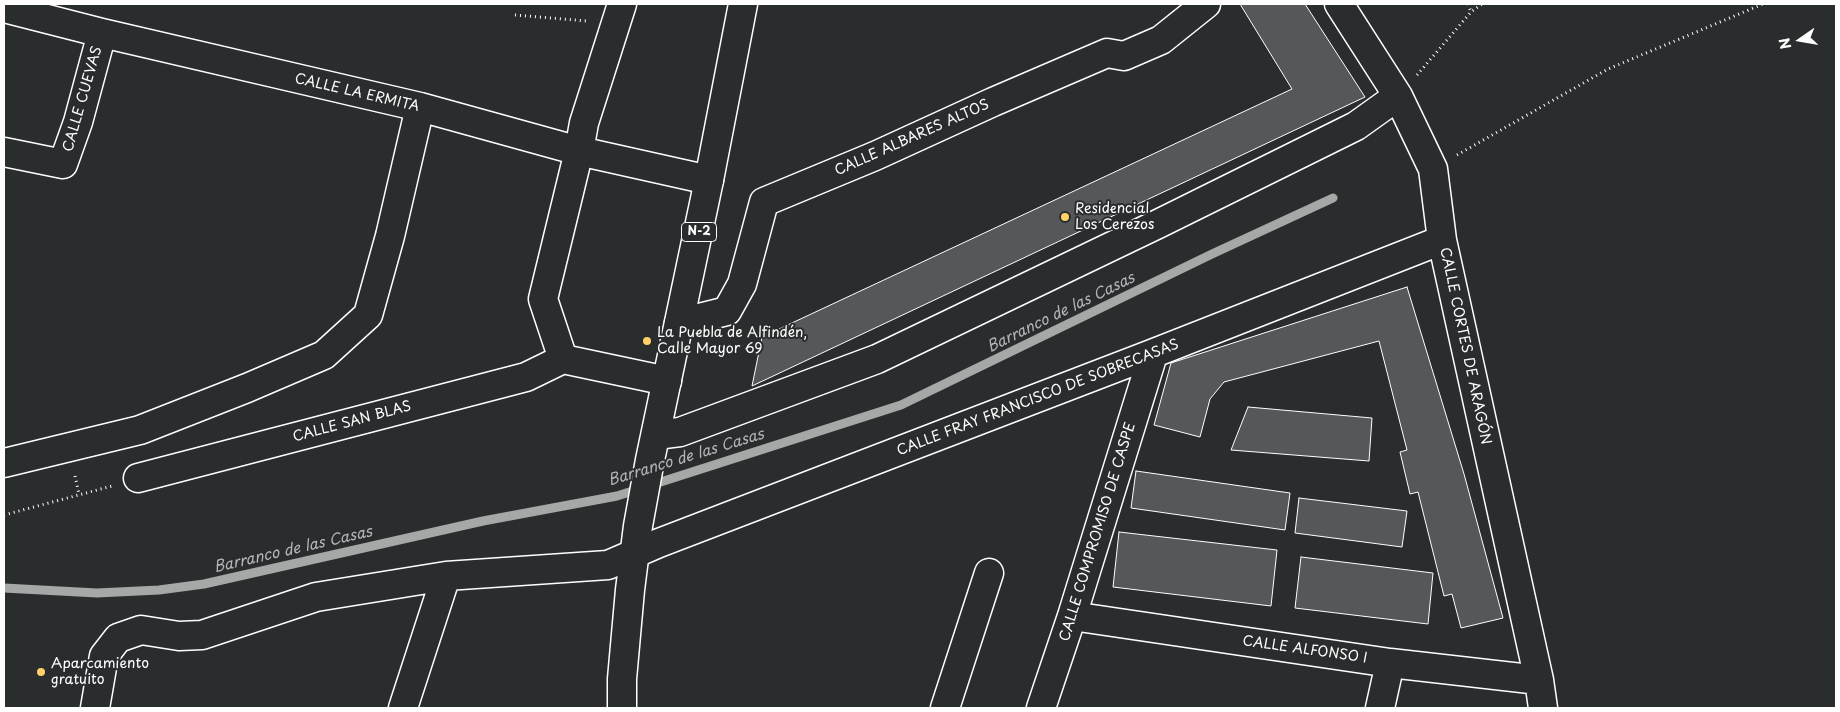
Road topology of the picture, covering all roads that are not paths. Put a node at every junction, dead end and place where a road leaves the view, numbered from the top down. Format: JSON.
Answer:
{"nodes":[{"id":1,"x":743,"y":4,"type":"edge"},
{"id":2,"x":1206,"y":4,"type":"edge"},
{"id":3,"x":1338,"y":4,"type":"edge"},
{"id":4,"x":4,"y":8,"type":"edge"},
{"id":5,"x":619,"y":13,"type":"edge"},
{"id":6,"x":102,"y":33,"type":"junction"},
{"id":7,"x":1398,"y":96,"type":"junction"},
{"id":8,"x":420,"y":107,"type":"junction"},
{"id":9,"x":580,"y":151,"type":"junction"},
{"id":10,"x":4,"y":152,"type":"edge"},
{"id":11,"x":709,"y":180,"type":"junction"},
{"id":12,"x":1442,"y":240,"type":"junction"},
{"id":13,"x":679,"y":323,"type":"junction"},
{"id":14,"x":1149,"y":356,"type":"junction"},
{"id":15,"x":563,"y":359,"type":"junction"},
{"id":16,"x":667,"y":381,"type":"junction"},
{"id":17,"x":653,"y":448,"type":"junction"},
{"id":18,"x":4,"y":463,"type":"edge"},
{"id":19,"x":138,"y":478,"type":"road end"},
{"id":20,"x":634,"y":554,"type":"junction"},
{"id":21,"x":989,"y":574,"type":"dead end"},
{"id":22,"x":446,"y":576,"type":"junction"},
{"id":23,"x":1072,"y":616,"type":"junction"},
{"id":24,"x":1390,"y":663,"type":"junction"},
{"id":25,"x":1539,"y":680,"type":"junction"},
{"id":26,"x":952,"y":706,"type":"edge"},
{"id":27,"x":95,"y":708,"type":"edge"},
{"id":28,"x":403,"y":708,"type":"edge"},
{"id":29,"x":622,"y":708,"type":"edge"},
{"id":30,"x":1041,"y":708,"type":"edge"},
{"id":31,"x":1380,"y":708,"type":"edge"},
{"id":32,"x":1543,"y":708,"type":"edge"}],
"edges":[{"from":1,"to":11,"type":"main road","number":"N-2"},
{"from":2,"to":13,"type":"main road","name":"CALLE ALBARES ALTOS"},
{"from":3,"to":7,"type":"main road","name":"CALLE CORTES DE ARAGÓN"},
{"from":4,"to":6,"type":"main road","name":"CALLE LA ERMITA"},
{"from":5,"to":9,"type":"main road"},
{"from":6,"to":8,"type":"main road","name":"CALLE LA ERMITA"},
{"from":6,"to":10,"type":"main road","name":"CALLE CUEVAS"},
{"from":7,"to":12,"type":"main road","name":"CALLE CORTES DE ARAGÓN"},
{"from":7,"to":17,"type":"main road"},
{"from":8,"to":9,"type":"main road","name":"CALLE LA ERMITA"},
{"from":8,"to":18,"type":"main road"},
{"from":9,"to":11,"type":"main road","name":"CALLE LA ERMITA"},
{"from":9,"to":15,"type":"main road"},
{"from":11,"to":13,"type":"main road","number":"N-2"},
{"from":12,"to":14,"type":"main road","name":"CALLE FRAY FRANCISCO DE SOBRECASAS"},
{"from":12,"to":25,"type":"main road","name":"CALLE CORTES DE ARAGÓN"},
{"from":13,"to":16,"type":"main road","number":"N-2"},
{"from":14,"to":20,"type":"main road","name":"CALLE FRAY FRANCISCO DE SOBRECASAS"},
{"from":14,"to":23,"type":"main road","name":"CALLE COMPROMISO DE CASPE"},
{"from":15,"to":16,"type":"main road"},
{"from":15,"to":19,"type":"main road","name":"CALLE SAN BLAS"},
{"from":16,"to":17,"type":"main road","number":"N-2"},
{"from":17,"to":20,"type":"main road","number":"N-2"},
{"from":20,"to":22,"type":"main road","name":"CALLE FRAY FRANCISCO DE SOBRECASAS"},
{"from":20,"to":29,"type":"main road","number":"N-2"},
{"from":21,"to":26,"type":"main road"},
{"from":22,"to":27,"type":"main road","name":"CALLE FRAY FRANCISCO DE SOBRECASAS"},
{"from":22,"to":28,"type":"main road"},
{"from":23,"to":24,"type":"main road","name":"CALLE ALFONSO I"},
{"from":23,"to":30,"type":"main road","name":"CALLE COMPROMISO DE CASPE"},
{"from":24,"to":25,"type":"main road","name":"CALLE ALFONSO I"},
{"from":24,"to":31,"type":"main road"},
{"from":25,"to":32,"type":"main road","name":"CALLE CORTES DE ARAGÓN"}]}
